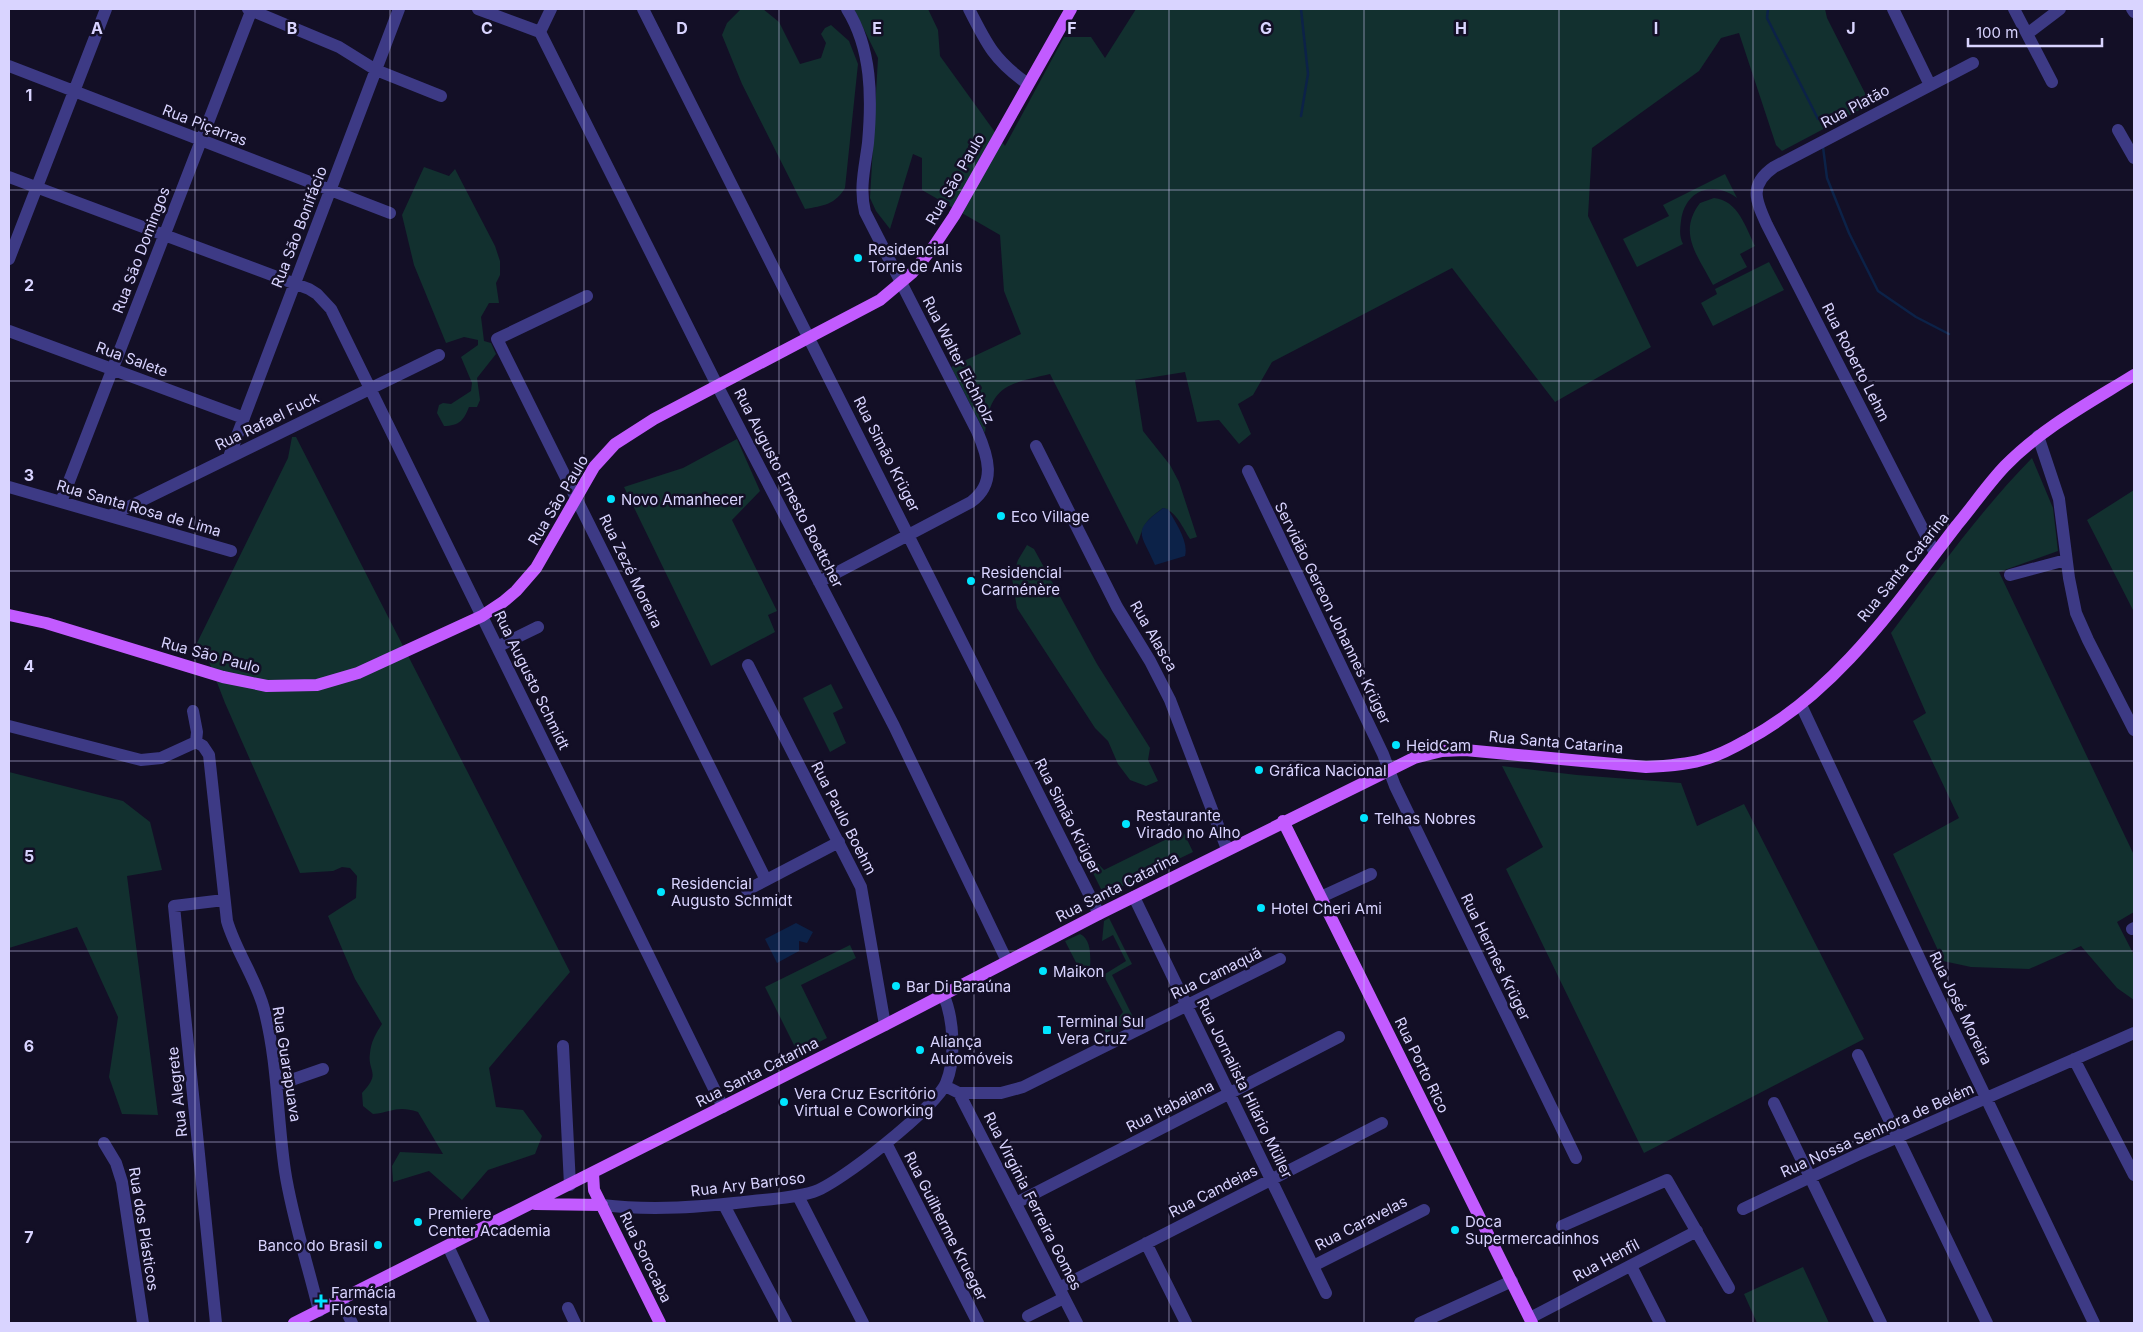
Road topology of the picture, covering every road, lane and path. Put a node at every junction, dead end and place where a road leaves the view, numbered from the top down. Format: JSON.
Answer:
{"nodes":[{"id":1,"x":106,"y":9,"type":"edge"},
{"id":2,"x":251,"y":9,"type":"edge"},
{"id":3,"x":399,"y":9,"type":"edge"},
{"id":4,"x":478,"y":9,"type":"edge"},
{"id":5,"x":552,"y":9,"type":"edge"},
{"id":6,"x":644,"y":9,"type":"edge"},
{"id":7,"x":847,"y":9,"type":"edge"},
{"id":8,"x":969,"y":9,"type":"edge"},
{"id":9,"x":1072,"y":9,"type":"edge"},
{"id":10,"x":1893,"y":9,"type":"edge"},
{"id":11,"x":2014,"y":9,"type":"edge"},
{"id":12,"x":2060,"y":9,"type":"edge"},
{"id":13,"x":2132,"y":9,"type":"edge"},
{"id":14,"x":2134,"y":12,"type":"edge"},
{"id":15,"x":540,"y":32,"type":"junction"},
{"id":16,"x":2027,"y":34,"type":"junction"},
{"id":17,"x":1972,"y":63,"type":"dead end"},
{"id":18,"x":9,"y":66,"type":"edge"},
{"id":19,"x":376,"y":70,"type":"junction"},
{"id":20,"x":2052,"y":82,"type":"dead end"},
{"id":21,"x":1028,"y":84,"type":"junction"},
{"id":22,"x":1930,"y":85,"type":"junction"},
{"id":23,"x":74,"y":92,"type":"junction"},
{"id":24,"x":441,"y":96,"type":"dead end"},
{"id":25,"x":2118,"y":130,"type":"dead end"},
{"id":26,"x":201,"y":140,"type":"junction"},
{"id":27,"x":2134,"y":158,"type":"edge"},
{"id":28,"x":9,"y":177,"type":"edge"},
{"id":29,"x":1758,"y":184,"type":"joint"},
{"id":30,"x":36,"y":188,"type":"junction"},
{"id":31,"x":330,"y":190,"type":"junction"},
{"id":32,"x":390,"y":213,"type":"dead end"},
{"id":33,"x":164,"y":236,"type":"junction"},
{"id":34,"x":9,"y":259,"type":"edge"},
{"id":35,"x":295,"y":284,"type":"junction"},
{"id":36,"x":901,"y":284,"type":"junction"},
{"id":37,"x":587,"y":296,"type":"dead end"},
{"id":38,"x":9,"y":331,"type":"edge"},
{"id":39,"x":810,"y":338,"type":"junction"},
{"id":40,"x":438,"y":355,"type":"dead end"},
{"id":41,"x":112,"y":369,"type":"junction"},
{"id":42,"x":2134,"y":375,"type":"edge"},
{"id":43,"x":717,"y":385,"type":"junction"},
{"id":44,"x":370,"y":388,"type":"junction"},
{"id":45,"x":244,"y":418,"type":"junction"},
{"id":46,"x":2038,"y":436,"type":"junction"},
{"id":47,"x":1036,"y":446,"type":"dead end"},
{"id":48,"x":229,"y":457,"type":"junction"},
{"id":49,"x":1248,"y":471,"type":"dead end"},
{"id":50,"x":9,"y":487,"type":"edge"},
{"id":51,"x":576,"y":498,"type":"junction"},
{"id":52,"x":61,"y":502,"type":"junction"},
{"id":53,"x":110,"y":516,"type":"junction"},
{"id":54,"x":909,"y":534,"type":"junction"},
{"id":55,"x":231,"y":551,"type":"dead end"},
{"id":56,"x":1935,"y":553,"type":"junction"},
{"id":57,"x":2066,"y":560,"type":"junction"},
{"id":58,"x":2010,"y":575,"type":"dead end"},
{"id":59,"x":819,"y":582,"type":"junction"},
{"id":60,"x":9,"y":615,"type":"edge"},
{"id":61,"x":482,"y":616,"type":"junction"},
{"id":62,"x":538,"y":627,"type":"dead end"},
{"id":63,"x":497,"y":647,"type":"junction"},
{"id":64,"x":748,"y":665,"type":"dead end"},
{"id":65,"x":1801,"y":705,"type":"junction"},
{"id":66,"x":193,"y":711,"type":"dead end"},
{"id":67,"x":9,"y":726,"type":"edge"},
{"id":68,"x":2134,"y":730,"type":"edge"},
{"id":69,"x":196,"y":742,"type":"junction"},
{"id":70,"x":1388,"y":769,"type":"junction"},
{"id":71,"x":1283,"y":822,"type":"junction"},
{"id":72,"x":839,"y":842,"type":"junction"},
{"id":73,"x":1228,"y":849,"type":"junction"},
{"id":74,"x":1371,"y":874,"type":"dead end"},
{"id":75,"x":766,"y":880,"type":"junction"},
{"id":76,"x":747,"y":890,"type":"dead end"},
{"id":77,"x":1134,"y":897,"type":"junction"},
{"id":78,"x":1321,"y":897,"type":"junction"},
{"id":79,"x":224,"y":900,"type":"junction"},
{"id":80,"x":1099,"y":914,"type":"junction"},
{"id":81,"x":1280,"y":959,"type":"dead end"},
{"id":82,"x":1007,"y":961,"type":"junction"},
{"id":83,"x":943,"y":994,"type":"junction"},
{"id":84,"x":1186,"y":1005,"type":"junction"},
{"id":85,"x":885,"y":1025,"type":"junction"},
{"id":86,"x":2134,"y":1033,"type":"edge"},
{"id":87,"x":1339,"y":1037,"type":"dead end"},
{"id":88,"x":563,"y":1046,"type":"dead end"},
{"id":89,"x":1858,"y":1056,"type":"dead end"},
{"id":90,"x":2074,"y":1059,"type":"junction"},
{"id":91,"x":323,"y":1069,"type":"dead end"},
{"id":92,"x":277,"y":1085,"type":"junction"},
{"id":93,"x":945,"y":1086,"type":"junction"},
{"id":94,"x":959,"y":1093,"type":"junction"},
{"id":95,"x":1229,"y":1093,"type":"junction"},
{"id":96,"x":1986,"y":1098,"type":"junction"},
{"id":97,"x":1774,"y":1103,"type":"dead end"},
{"id":98,"x":722,"y":1107,"type":"junction"},
{"id":99,"x":1382,"y":1123,"type":"dead end"},
{"id":100,"x":1897,"y":1137,"type":"junction"},
{"id":101,"x":104,"y":1143,"type":"dead end"},
{"id":102,"x":886,"y":1143,"type":"junction"},
{"id":103,"x":1576,"y":1158,"type":"dead end"},
{"id":104,"x":593,"y":1173,"type":"junction"},
{"id":105,"x":2134,"y":1175,"type":"edge"},
{"id":106,"x":1810,"y":1177,"type":"junction"},
{"id":107,"x":1271,"y":1180,"type":"junction"},
{"id":108,"x":570,"y":1185,"type":"junction"},
{"id":109,"x":798,"y":1196,"type":"junction"},
{"id":110,"x":1016,"y":1203,"type":"junction"},
{"id":111,"x":532,"y":1204,"type":"junction"},
{"id":112,"x":724,"y":1204,"type":"junction"},
{"id":113,"x":602,"y":1205,"type":"junction"},
{"id":114,"x":1743,"y":1209,"type":"dead end"},
{"id":115,"x":1424,"y":1210,"type":"dead end"},
{"id":116,"x":1562,"y":1226,"type":"dead end"},
{"id":117,"x":1696,"y":1231,"type":"junction"},
{"id":118,"x":1146,"y":1244,"type":"junction"},
{"id":119,"x":448,"y":1246,"type":"junction"},
{"id":120,"x":1313,"y":1266,"type":"junction"},
{"id":121,"x":1631,"y":1266,"type":"junction"},
{"id":122,"x":1512,"y":1281,"type":"junction"},
{"id":123,"x":1729,"y":1288,"type":"dead end"},
{"id":124,"x":1062,"y":1293,"type":"junction"},
{"id":125,"x":1326,"y":1293,"type":"dead end"},
{"id":126,"x":341,"y":1300,"type":"junction"},
{"id":127,"x":568,"y":1308,"type":"dead end"},
{"id":128,"x":319,"y":1311,"type":"junction"},
{"id":129,"x":1028,"y":1316,"type":"dead end"},
{"id":130,"x":1434,"y":1320,"type":"edge"},
{"id":131,"x":1531,"y":1321,"type":"edge"},
{"id":132,"x":143,"y":1323,"type":"edge"},
{"id":133,"x":216,"y":1323,"type":"edge"},
{"id":134,"x":294,"y":1323,"type":"edge"},
{"id":135,"x":352,"y":1323,"type":"edge"},
{"id":136,"x":484,"y":1323,"type":"edge"},
{"id":137,"x":575,"y":1323,"type":"edge"},
{"id":138,"x":660,"y":1323,"type":"edge"},
{"id":139,"x":786,"y":1323,"type":"edge"},
{"id":140,"x":863,"y":1323,"type":"edge"},
{"id":141,"x":978,"y":1323,"type":"edge"},
{"id":142,"x":1078,"y":1323,"type":"edge"},
{"id":143,"x":1186,"y":1323,"type":"edge"},
{"id":144,"x":1420,"y":1323,"type":"edge"},
{"id":145,"x":1660,"y":1323,"type":"edge"},
{"id":146,"x":1881,"y":1323,"type":"edge"},
{"id":147,"x":1987,"y":1323,"type":"edge"},
{"id":148,"x":2094,"y":1323,"type":"edge"}],
"edges":[{"from":1,"to":23,"type":"street"},
{"from":2,"to":19,"type":"street"},
{"from":2,"to":26,"type":"street","name":"Rua São Domingos"},
{"from":3,"to":19,"type":"street","name":"Rua São Bonifácio"},
{"from":4,"to":15,"type":"street"},
{"from":5,"to":15,"type":"street"},
{"from":6,"to":39,"type":"street","name":"Rua Simão Krüger"},
{"from":7,"to":36,"type":"street","name":"Rua Walter Eichholz"},
{"from":8,"to":21,"type":"street"},
{"from":9,"to":21,"type":"main road","name":"Rua São Paulo"},
{"from":10,"to":22,"type":"street"},
{"from":11,"to":16,"type":"street"},
{"from":12,"to":16,"type":"street"},
{"from":13,"to":14,"type":"street"},
{"from":15,"to":43,"type":"street","name":"Rua Augusto Ernesto Boettcher"},
{"from":16,"to":20,"type":"street"},
{"from":17,"to":22,"type":"street","name":"Rua Platão"},
{"from":18,"to":23,"type":"street","name":"Rua Piçarras"},
{"from":19,"to":24,"type":"street"},
{"from":19,"to":31,"type":"street","name":"Rua São Bonifácio"},
{"from":21,"to":36,"type":"main road","name":"Rua São Paulo"},
{"from":22,"to":29,"type":"street","name":"Rua Platão"},
{"from":23,"to":26,"type":"street","name":"Rua Piçarras"},
{"from":23,"to":30,"type":"street"},
{"from":25,"to":27,"type":"street"},
{"from":26,"to":31,"type":"street","name":"Rua Piçarras"},
{"from":26,"to":33,"type":"street","name":"Rua São Domingos"},
{"from":28,"to":30,"type":"street","name":"Rua Augusto Schmidt"},
{"from":29,"to":56,"type":"street","name":"Rua Roberto Lehm"},
{"from":30,"to":33,"type":"street","name":"Rua Augusto Schmidt"},
{"from":30,"to":34,"type":"street"},
{"from":31,"to":32,"type":"street","name":"Rua Piçarras"},
{"from":31,"to":35,"type":"street","name":"Rua São Bonifácio"},
{"from":33,"to":35,"type":"street","name":"Rua Augusto Schmidt"},
{"from":33,"to":41,"type":"street","name":"Rua São Domingos"},
{"from":35,"to":44,"type":"street","name":"Rua Augusto Schmidt"},
{"from":35,"to":45,"type":"street","name":"Rua São Bonifácio"},
{"from":36,"to":39,"type":"main road","name":"Rua São Paulo"},
{"from":36,"to":54,"type":"street","name":"Rua Walter Eichholz"},
{"from":37,"to":51,"type":"street","name":"Rua Zezé Moreira"},
{"from":38,"to":41,"type":"street","name":"Rua Salete"},
{"from":39,"to":43,"type":"main road","name":"Rua São Paulo"},
{"from":39,"to":54,"type":"street","name":"Rua Simão Krüger"},
{"from":40,"to":44,"type":"street","name":"Rua Rafael Fuck"},
{"from":41,"to":45,"type":"street","name":"Rua Salete"},
{"from":41,"to":52,"type":"street","name":"Rua São Domingos"},
{"from":42,"to":46,"type":"main road","name":"Rua Santa Catarina"},
{"from":43,"to":51,"type":"main road","name":"Rua São Paulo"},
{"from":43,"to":59,"type":"street","name":"Rua Augusto Ernesto Boettcher"},
{"from":44,"to":48,"type":"street","name":"Rua Rafael Fuck"},
{"from":44,"to":61,"type":"street","name":"Rua Augusto Schmidt"},
{"from":45,"to":48,"type":"street","name":"Rua São Bonifácio"},
{"from":46,"to":56,"type":"main road","name":"Rua Santa Catarina"},
{"from":46,"to":57,"type":"street"},
{"from":47,"to":73,"type":"street","name":"Rua Alasca"},
{"from":48,"to":53,"type":"street","name":"Rua Rafael Fuck"},
{"from":49,"to":70,"type":"street","name":"Servidão Gereon Johannes Krüger"},
{"from":50,"to":52,"type":"street","name":"Rua Santa Rosa de Lima"},
{"from":51,"to":61,"type":"main road","name":"Rua São Paulo"},
{"from":51,"to":75,"type":"street","name":"Rua Zezé Moreira"},
{"from":52,"to":53,"type":"street","name":"Rua Santa Rosa de Lima"},
{"from":53,"to":55,"type":"street","name":"Rua Santa Rosa de Lima"},
{"from":54,"to":59,"type":"street","name":"Rua Walter Eichholz"},
{"from":54,"to":80,"type":"street","name":"Rua Simão Krüger"},
{"from":56,"to":65,"type":"main road","name":"Rua Santa Catarina"},
{"from":57,"to":58,"type":"street"},
{"from":57,"to":68,"type":"street"},
{"from":59,"to":82,"type":"street","name":"Rua Augusto Ernesto Boettcher"},
{"from":60,"to":61,"type":"main road","name":"Rua São Paulo"},
{"from":61,"to":63,"type":"street","name":"Rua Augusto Schmidt"},
{"from":62,"to":63,"type":"street"},
{"from":63,"to":98,"type":"street","name":"Rua Augusto Schmidt"},
{"from":64,"to":72,"type":"street","name":"Rua Paulo Boehm"},
{"from":65,"to":70,"type":"main road","name":"Rua Santa Catarina"},
{"from":65,"to":96,"type":"street","name":"Rua José Moreira"},
{"from":66,"to":69,"type":"street","name":"Rua Guarapuava"},
{"from":67,"to":69,"type":"street"},
{"from":69,"to":79,"type":"street","name":"Rua Guarapuava"},
{"from":70,"to":71,"type":"main road","name":"Rua Santa Catarina"},
{"from":70,"to":103,"type":"street","name":"Rua Hermes Krüger"},
{"from":71,"to":73,"type":"main road","name":"Rua Santa Catarina"},
{"from":71,"to":78,"type":"main road","name":"Rua Porto Rico"},
{"from":72,"to":75,"type":"street"},
{"from":72,"to":85,"type":"street","name":"Rua Paulo Boehm"},
{"from":73,"to":77,"type":"main road","name":"Rua Santa Catarina"},
{"from":74,"to":78,"type":"street"},
{"from":75,"to":76,"type":"street"},
{"from":77,"to":80,"type":"main road","name":"Rua Santa Catarina"},
{"from":77,"to":84,"type":"street","name":"Rua Jornalista Hilário Müller"},
{"from":78,"to":122,"type":"main road","name":"Rua Porto Rico"},
{"from":79,"to":92,"type":"street","name":"Rua Guarapuava"},
{"from":79,"to":133,"type":"street","name":"Rua Alegrete"},
{"from":80,"to":82,"type":"main road","name":"Rua Santa Catarina"},
{"from":81,"to":84,"type":"street","name":"Rua Camaquã"},
{"from":82,"to":83,"type":"main road","name":"Rua Santa Catarina"},
{"from":83,"to":85,"type":"main road","name":"Rua Santa Catarina"},
{"from":83,"to":93,"type":"street","name":"Rua Ary Barroso"},
{"from":84,"to":94,"type":"street","name":"Rua Camaquã"},
{"from":84,"to":95,"type":"street","name":"Rua Jornalista Hilário Müller"},
{"from":85,"to":98,"type":"main road","name":"Rua Santa Catarina"},
{"from":86,"to":90,"type":"street","name":"Rua Nossa Senhora de Belém"},
{"from":87,"to":95,"type":"street","name":"Rua Itabaiana"},
{"from":88,"to":108,"type":"street"},
{"from":89,"to":100,"type":"street"},
{"from":90,"to":96,"type":"street","name":"Rua Nossa Senhora de Belém"},
{"from":90,"to":105,"type":"street"},
{"from":91,"to":92,"type":"street"},
{"from":92,"to":128,"type":"street","name":"Rua Guarapuava"},
{"from":93,"to":94,"type":"street","name":"Rua Camaquã"},
{"from":93,"to":102,"type":"street","name":"Rua Ary Barroso"},
{"from":94,"to":110,"type":"street","name":"Rua Virgínia Ferreira Gomes"},
{"from":95,"to":107,"type":"street","name":"Rua Jornalista Hilário Müller"},
{"from":95,"to":110,"type":"street","name":"Rua Itabaiana"},
{"from":96,"to":100,"type":"street","name":"Rua Nossa Senhora de Belém"},
{"from":96,"to":148,"type":"street","name":"Rua José Moreira"},
{"from":97,"to":106,"type":"street"},
{"from":98,"to":104,"type":"main road","name":"Rua Santa Catarina"},
{"from":99,"to":107,"type":"street","name":"Rua Candeias"},
{"from":100,"to":106,"type":"street","name":"Rua Nossa Senhora de Belém"},
{"from":100,"to":147,"type":"street"},
{"from":101,"to":132,"type":"street","name":"Rua dos Plásticos"},
{"from":102,"to":109,"type":"street","name":"Rua Ary Barroso"},
{"from":102,"to":141,"type":"street","name":"Rua Guilherme Krueger"},
{"from":104,"to":108,"type":"main road","name":"Rua Santa Catarina"},
{"from":104,"to":113,"type":"main road","name":"Rua Sorocaba"},
{"from":106,"to":114,"type":"street","name":"Rua Nossa Senhora de Belém"},
{"from":106,"to":146,"type":"street"},
{"from":107,"to":118,"type":"street","name":"Rua Candeias"},
{"from":107,"to":120,"type":"street","name":"Rua Jornalista Hilário Müller"},
{"from":108,"to":111,"type":"main road","name":"Rua Santa Catarina"},
{"from":109,"to":112,"type":"street","name":"Rua Ary Barroso"},
{"from":109,"to":140,"type":"street"},
{"from":110,"to":124,"type":"street","name":"Rua Virgínia Ferreira Gomes"},
{"from":111,"to":113,"type":"main road","name":"Rua Sorocaba"},
{"from":111,"to":119,"type":"main road","name":"Rua Santa Catarina"},
{"from":112,"to":113,"type":"street","name":"Rua Ary Barroso"},
{"from":112,"to":139,"type":"street"},
{"from":113,"to":138,"type":"main road","name":"Rua Sorocaba"},
{"from":115,"to":120,"type":"street","name":"Rua Caravelas"},
{"from":116,"to":117,"type":"street"},
{"from":117,"to":121,"type":"street","name":"Rua Henfil"},
{"from":117,"to":123,"type":"street"},
{"from":118,"to":124,"type":"street","name":"Rua Candeias"},
{"from":118,"to":143,"type":"street"},
{"from":119,"to":126,"type":"main road","name":"Rua Santa Catarina"},
{"from":119,"to":136,"type":"street"},
{"from":120,"to":125,"type":"street","name":"Rua Jornalista Hilário Müller"},
{"from":121,"to":131,"type":"street","name":"Rua Henfil"},
{"from":121,"to":145,"type":"street"},
{"from":122,"to":130,"type":"street"},
{"from":122,"to":131,"type":"main road","name":"Rua Porto Rico"},
{"from":124,"to":129,"type":"street","name":"Rua Candeias"},
{"from":124,"to":142,"type":"street","name":"Rua Virgínia Ferreira Gomes"},
{"from":126,"to":128,"type":"main road","name":"Rua Santa Catarina"},
{"from":126,"to":135,"type":"street"},
{"from":127,"to":137,"type":"street"},
{"from":128,"to":134,"type":"main road","name":"Rua Santa Catarina"},
{"from":130,"to":144,"type":"street"}]}
